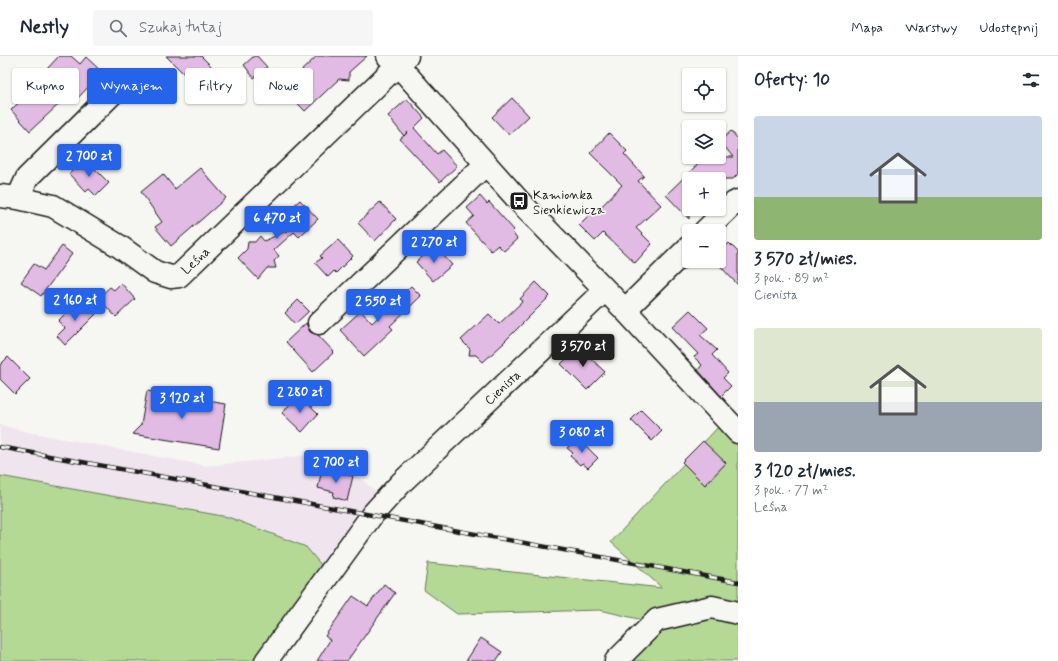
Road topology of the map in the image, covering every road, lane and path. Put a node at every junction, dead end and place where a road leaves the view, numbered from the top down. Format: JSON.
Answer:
{"nodes":[{"id":1,"x":398,"y":59,"type":"edge"},
{"id":2,"x":102,"y":104,"type":"edge"},
{"id":3,"x":486,"y":164,"type":"junction"},
{"id":4,"x":9,"y":197,"type":"edge"},
{"id":5,"x":738,"y":201,"type":"edge"},
{"id":6,"x":712,"y":224,"type":"edge"},
{"id":7,"x":682,"y":254,"type":"edge"},
{"id":8,"x":605,"y":290,"type":"junction"},
{"id":9,"x":625,"y":310,"type":"junction"},
{"id":10,"x":319,"y":323,"type":"dead end"},
{"id":11,"x":738,"y":432,"type":"edge"},
{"id":12,"x":738,"y":613,"type":"edge"},
{"id":13,"x":266,"y":661,"type":"edge"},
{"id":14,"x":616,"y":661,"type":"edge"}],
"edges":[{"from":1,"to":3,"type":"street"},
{"from":1,"to":4,"type":"street","name":"Leśna"},
{"from":2,"to":4,"type":"street"},
{"from":3,"to":8,"type":"street"},
{"from":3,"to":10,"type":"street"},
{"from":5,"to":6,"type":"street"},
{"from":7,"to":9,"type":"street"},
{"from":8,"to":9,"type":"street"},
{"from":8,"to":13,"type":"street","name":"Cienista"},
{"from":9,"to":11,"type":"street"},
{"from":12,"to":14,"type":"street"}]}
